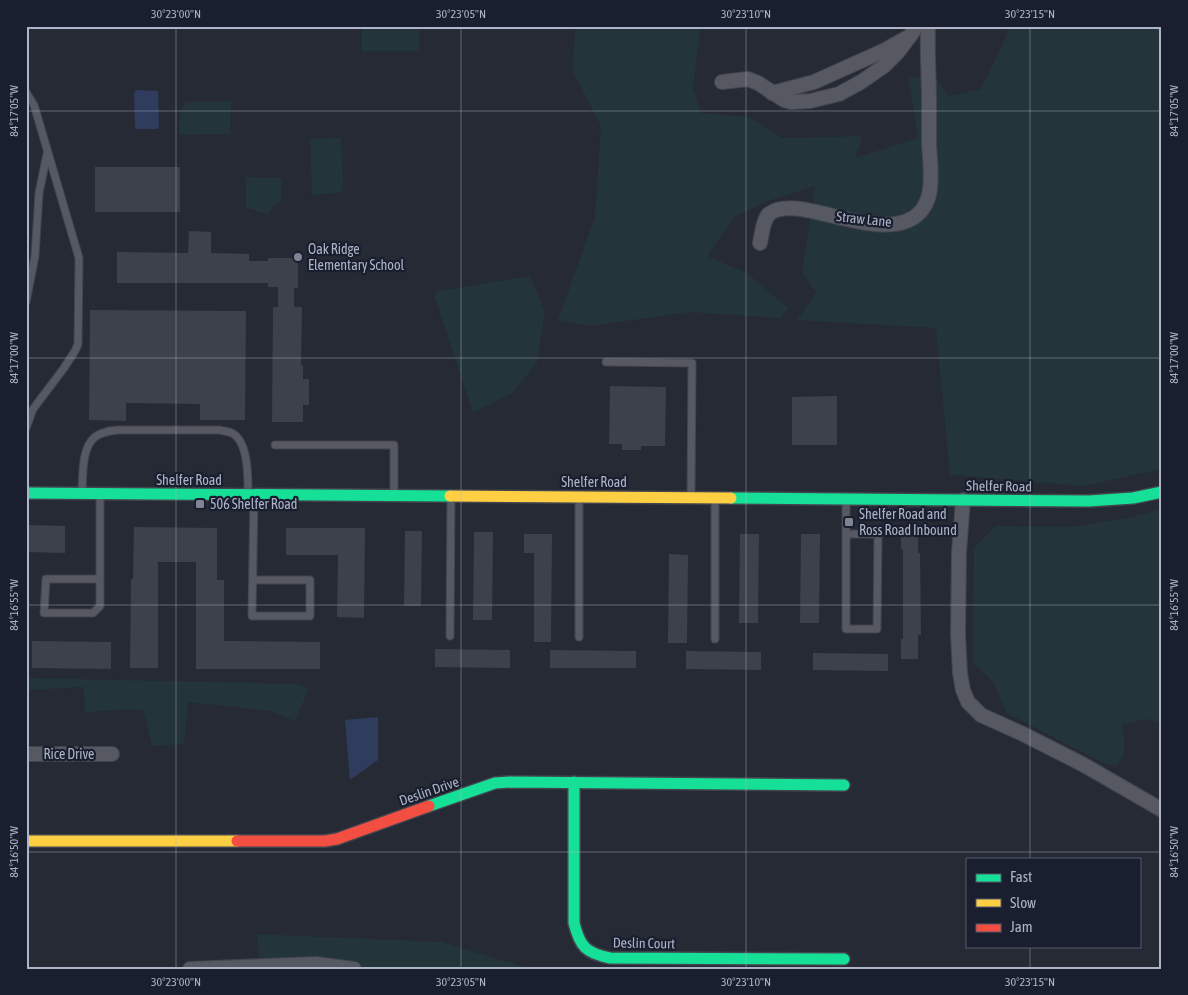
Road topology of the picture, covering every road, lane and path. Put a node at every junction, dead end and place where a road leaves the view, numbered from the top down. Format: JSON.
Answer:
{"nodes":[{"id":1,"x":928,"y":26,"type":"edge"},
{"id":2,"x":913,"y":31,"type":"edge"},
{"id":3,"x":722,"y":82,"type":"dead end"},
{"id":4,"x":26,"y":92,"type":"edge"},
{"id":5,"x":772,"y":93,"type":"junction"},
{"id":6,"x":48,"y":152,"type":"junction"},
{"id":7,"x":760,"y":243,"type":"dead end"},
{"id":8,"x":26,"y":302,"type":"edge"},
{"id":9,"x":606,"y":362,"type":"dead end"},
{"id":10,"x":26,"y":428,"type":"edge"},
{"id":11,"x":275,"y":445,"type":"dead end"},
{"id":12,"x":1162,"y":492,"type":"edge"},
{"id":13,"x":26,"y":493,"type":"edge"},
{"id":14,"x":82,"y":494,"type":"junction"},
{"id":15,"x":100,"y":494,"type":"junction"},
{"id":16,"x":251,"y":495,"type":"junction"},
{"id":17,"x":394,"y":496,"type":"junction"},
{"id":18,"x":451,"y":496,"type":"junction"},
{"id":19,"x":579,"y":497,"type":"junction"},
{"id":20,"x":691,"y":498,"type":"junction"},
{"id":21,"x":715,"y":498,"type":"junction"},
{"id":22,"x":846,"y":499,"type":"junction"},
{"id":23,"x":962,"y":500,"type":"junction"},
{"id":24,"x":846,"y":534,"type":"junction"},
{"id":25,"x":100,"y":579,"type":"junction"},
{"id":26,"x":253,"y":580,"type":"junction"},
{"id":27,"x":450,"y":636,"type":"dead end"},
{"id":28,"x":579,"y":637,"type":"dead end"},
{"id":29,"x":715,"y":639,"type":"dead end"},
{"id":30,"x":26,"y":754,"type":"edge"},
{"id":31,"x":112,"y":754,"type":"dead end"},
{"id":32,"x":574,"y":782,"type":"junction"},
{"id":33,"x":844,"y":785,"type":"dead end"},
{"id":34,"x":1162,"y":810,"type":"edge"},
{"id":35,"x":26,"y":841,"type":"edge"},
{"id":36,"x":844,"y":959,"type":"dead end"},
{"id":37,"x":316,"y":966,"type":"edge"},
{"id":38,"x":190,"y":968,"type":"edge"},
{"id":39,"x":354,"y":969,"type":"edge"}],
"edges":[{"from":1,"to":7,"type":"street","name":"Straw Lane"},
{"from":2,"to":5,"type":"street"},
{"from":2,"to":5,"type":"street"},
{"from":3,"to":5,"type":"street"},
{"from":4,"to":6,"type":"lane"},
{"from":6,"to":8,"type":"lane"},
{"from":6,"to":10,"type":"lane"},
{"from":9,"to":20,"type":"lane"},
{"from":11,"to":17,"type":"lane"},
{"from":12,"to":23,"type":"street","name":"Shelfer Road"},
{"from":13,"to":14,"type":"street","name":"Shelfer Road"},
{"from":14,"to":15,"type":"street","name":"Shelfer Road"},
{"from":14,"to":16,"type":"lane"},
{"from":15,"to":16,"type":"street","name":"Shelfer Road"},
{"from":15,"to":25,"type":"lane"},
{"from":16,"to":17,"type":"street","name":"Shelfer Road"},
{"from":16,"to":26,"type":"lane"},
{"from":17,"to":18,"type":"street","name":"Shelfer Road"},
{"from":18,"to":19,"type":"street","name":"Shelfer Road"},
{"from":18,"to":27,"type":"lane"},
{"from":19,"to":20,"type":"street","name":"Shelfer Road"},
{"from":19,"to":28,"type":"lane"},
{"from":20,"to":21,"type":"street","name":"Shelfer Road"},
{"from":21,"to":22,"type":"street","name":"Shelfer Road"},
{"from":21,"to":29,"type":"lane"},
{"from":22,"to":23,"type":"street","name":"Shelfer Road"},
{"from":22,"to":24,"type":"lane"},
{"from":23,"to":34,"type":"street"},
{"from":24,"to":24,"type":"lane"},
{"from":25,"to":25,"type":"lane"},
{"from":26,"to":26,"type":"lane"},
{"from":30,"to":31,"type":"street","name":"Rice Drive"},
{"from":32,"to":33,"type":"street","name":"Deslin Drive"},
{"from":32,"to":35,"type":"street","name":"Deslin Drive"},
{"from":32,"to":36,"type":"street","name":"Deslin Court"},
{"from":37,"to":38,"type":"street"},
{"from":37,"to":39,"type":"street"}]}
